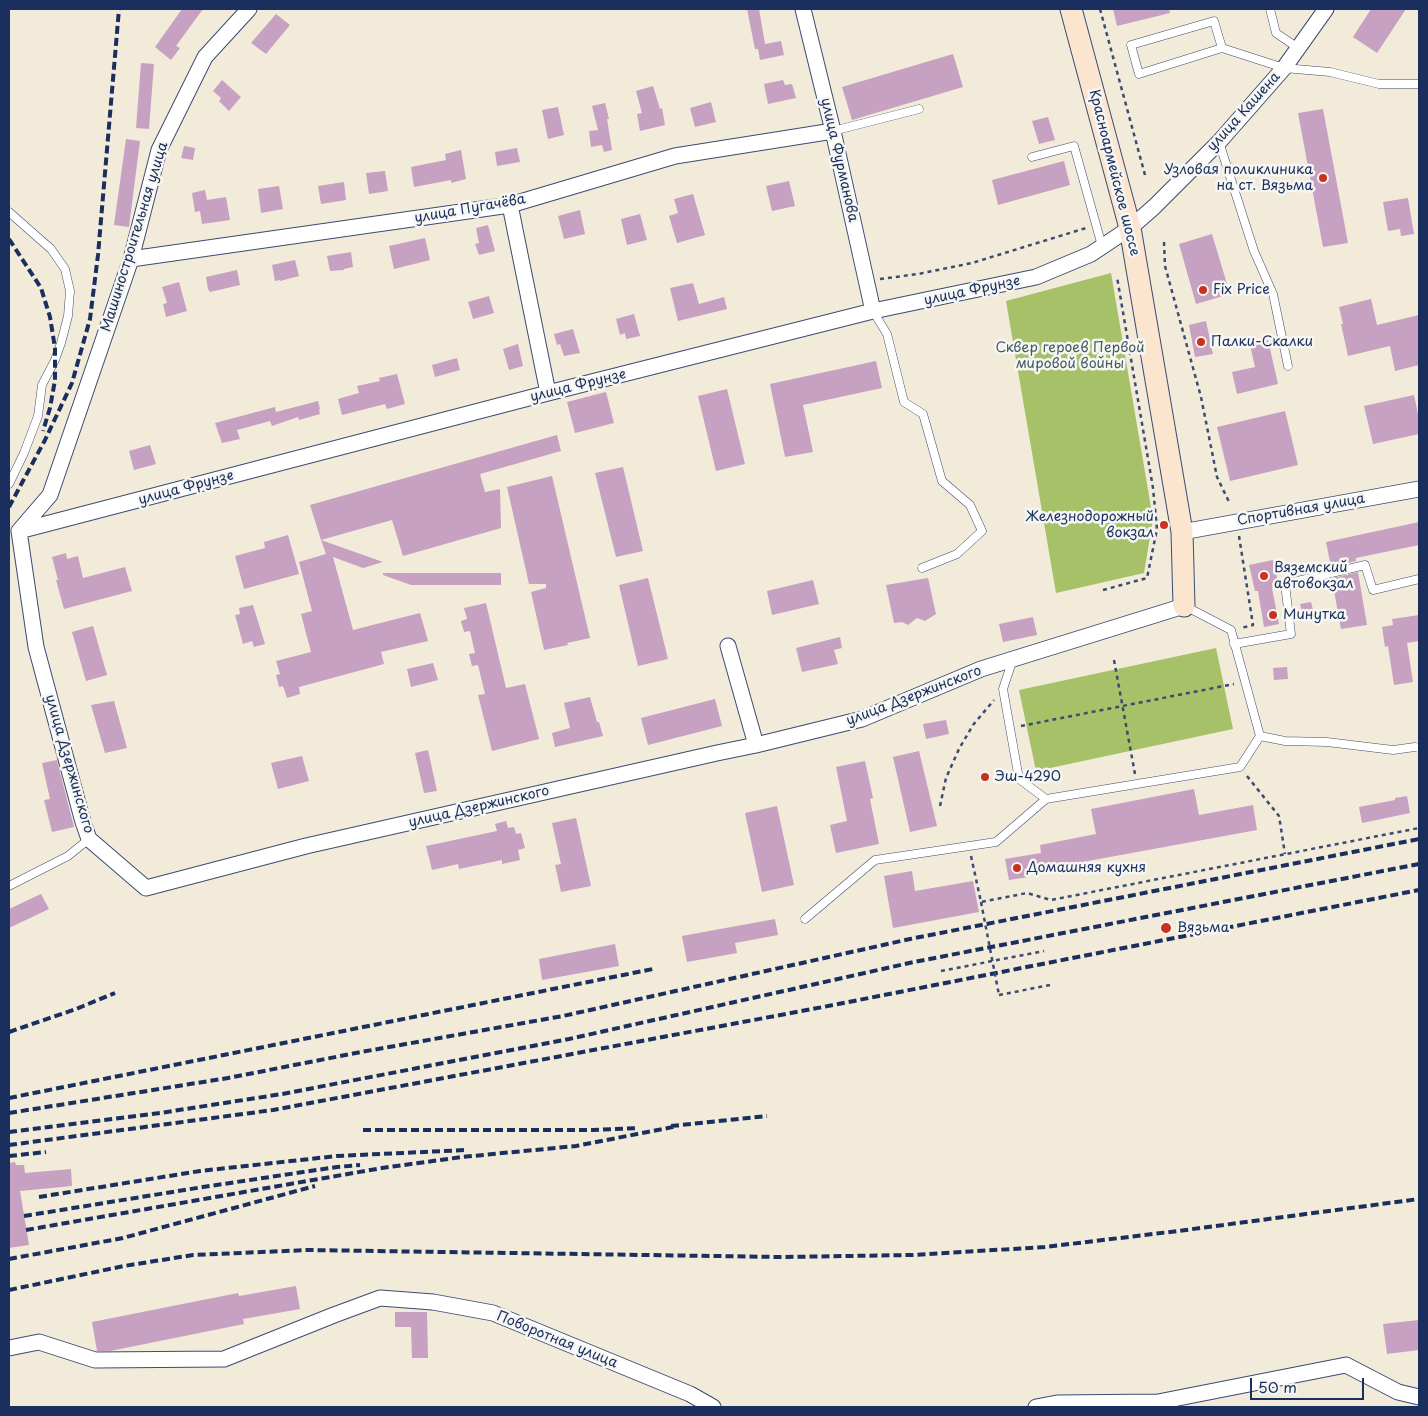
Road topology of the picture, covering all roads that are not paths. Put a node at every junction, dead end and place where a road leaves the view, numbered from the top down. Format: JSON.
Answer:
{"nodes":[{"id":1,"x":249,"y":9,"type":"edge"},
{"id":2,"x":802,"y":9,"type":"edge"},
{"id":3,"x":1071,"y":9,"type":"edge"},
{"id":4,"x":1270,"y":9,"type":"edge"},
{"id":5,"x":1326,"y":9,"type":"edge"},
{"id":6,"x":1222,"y":48,"type":"junction"},
{"id":7,"x":1298,"y":48,"type":"junction"},
{"id":8,"x":1284,"y":68,"type":"junction"},
{"id":9,"x":1419,"y":84,"type":"edge"},
{"id":10,"x":919,"y":109,"type":"dead end"},
{"id":11,"x":833,"y":131,"type":"junction"},
{"id":12,"x":1219,"y":142,"type":"junction"},
{"id":13,"x":1032,"y":157,"type":"dead end"},
{"id":14,"x":510,"y":205,"type":"junction"},
{"id":15,"x":9,"y":212,"type":"edge"},
{"id":16,"x":1130,"y":228,"type":"junction"},
{"id":17,"x":1102,"y":246,"type":"junction"},
{"id":18,"x":131,"y":259,"type":"junction"},
{"id":19,"x":873,"y":311,"type":"junction"},
{"id":20,"x":1288,"y":366,"type":"dead end"},
{"id":21,"x":548,"y":393,"type":"junction"},
{"id":22,"x":9,"y":484,"type":"edge"},
{"id":23,"x":1419,"y":489,"type":"edge"},
{"id":24,"x":14,"y":529,"type":"edge"},
{"id":25,"x":1182,"y":532,"type":"junction"},
{"id":26,"x":922,"y":568,"type":"dead end"},
{"id":27,"x":1419,"y":579,"type":"edge"},
{"id":28,"x":1184,"y":606,"type":"junction"},
{"id":29,"x":1234,"y":644,"type":"junction"},
{"id":30,"x":728,"y":646,"type":"dead end"},
{"id":31,"x":1013,"y":659,"type":"junction"},
{"id":32,"x":1260,"y":736,"type":"junction"},
{"id":33,"x":756,"y":746,"type":"junction"},
{"id":34,"x":1419,"y":748,"type":"edge"},
{"id":35,"x":1046,"y":799,"type":"junction"},
{"id":36,"x":89,"y":839,"type":"junction"},
{"id":37,"x":9,"y":886,"type":"edge"},
{"id":38,"x":805,"y":919,"type":"dead end"},
{"id":39,"x":9,"y":1348,"type":"edge"},
{"id":40,"x":1419,"y":1397,"type":"edge"},
{"id":41,"x":713,"y":1407,"type":"edge"},
{"id":42,"x":1036,"y":1407,"type":"edge"}],
"edges":[{"from":1,"to":18,"type":"street","name":"Машиностроительная улица"},
{"from":2,"to":11,"type":"street","name":"улица Фурманова"},
{"from":3,"to":16,"type":"street","name":"Красноармейское шоссе"},
{"from":4,"to":7,"type":"lane"},
{"from":5,"to":7,"type":"street","name":"улица Кашена"},
{"from":6,"to":6,"type":"lane"},
{"from":6,"to":8,"type":"lane"},
{"from":7,"to":8,"type":"street","name":"улица Кашена"},
{"from":8,"to":9,"type":"lane"},
{"from":8,"to":12,"type":"street","name":"улица Кашена"},
{"from":10,"to":11,"type":"lane"},
{"from":11,"to":14,"type":"street","name":"улица Пугачёва"},
{"from":11,"to":19,"type":"street","name":"улица Фурманова"},
{"from":12,"to":16,"type":"street","name":"улица Кашена"},
{"from":12,"to":20,"type":"lane"},
{"from":13,"to":17,"type":"lane"},
{"from":14,"to":18,"type":"street","name":"улица Пугачёва"},
{"from":14,"to":21,"type":"street"},
{"from":15,"to":22,"type":"lane"},
{"from":16,"to":17,"type":"street","name":"улица Фрунзе"},
{"from":16,"to":25,"type":"street","name":"Красноармейское шоссе"},
{"from":17,"to":19,"type":"street","name":"улица Фрунзе"},
{"from":18,"to":24,"type":"street","name":"Машиностроительная улица"},
{"from":19,"to":21,"type":"street","name":"улица Фрунзе"},
{"from":19,"to":26,"type":"lane"},
{"from":21,"to":24,"type":"street","name":"улица Фрунзе"},
{"from":23,"to":25,"type":"street","name":"Спортивная улица"},
{"from":24,"to":36,"type":"street","name":"улица Дзержинского"},
{"from":25,"to":28,"type":"street","name":"Красноармейское шоссе"},
{"from":27,"to":29,"type":"lane"},
{"from":28,"to":29,"type":"lane"},
{"from":28,"to":31,"type":"street","name":"улица Дзержинского"},
{"from":29,"to":32,"type":"lane"},
{"from":30,"to":33,"type":"street"},
{"from":31,"to":33,"type":"street","name":"улица Дзержинского"},
{"from":31,"to":35,"type":"lane"},
{"from":32,"to":34,"type":"lane"},
{"from":32,"to":35,"type":"lane"},
{"from":33,"to":36,"type":"street","name":"улица Дзержинского"},
{"from":35,"to":38,"type":"lane"},
{"from":36,"to":37,"type":"lane"},
{"from":39,"to":41,"type":"street","name":"Поворотная улица"},
{"from":40,"to":42,"type":"street"}]}
